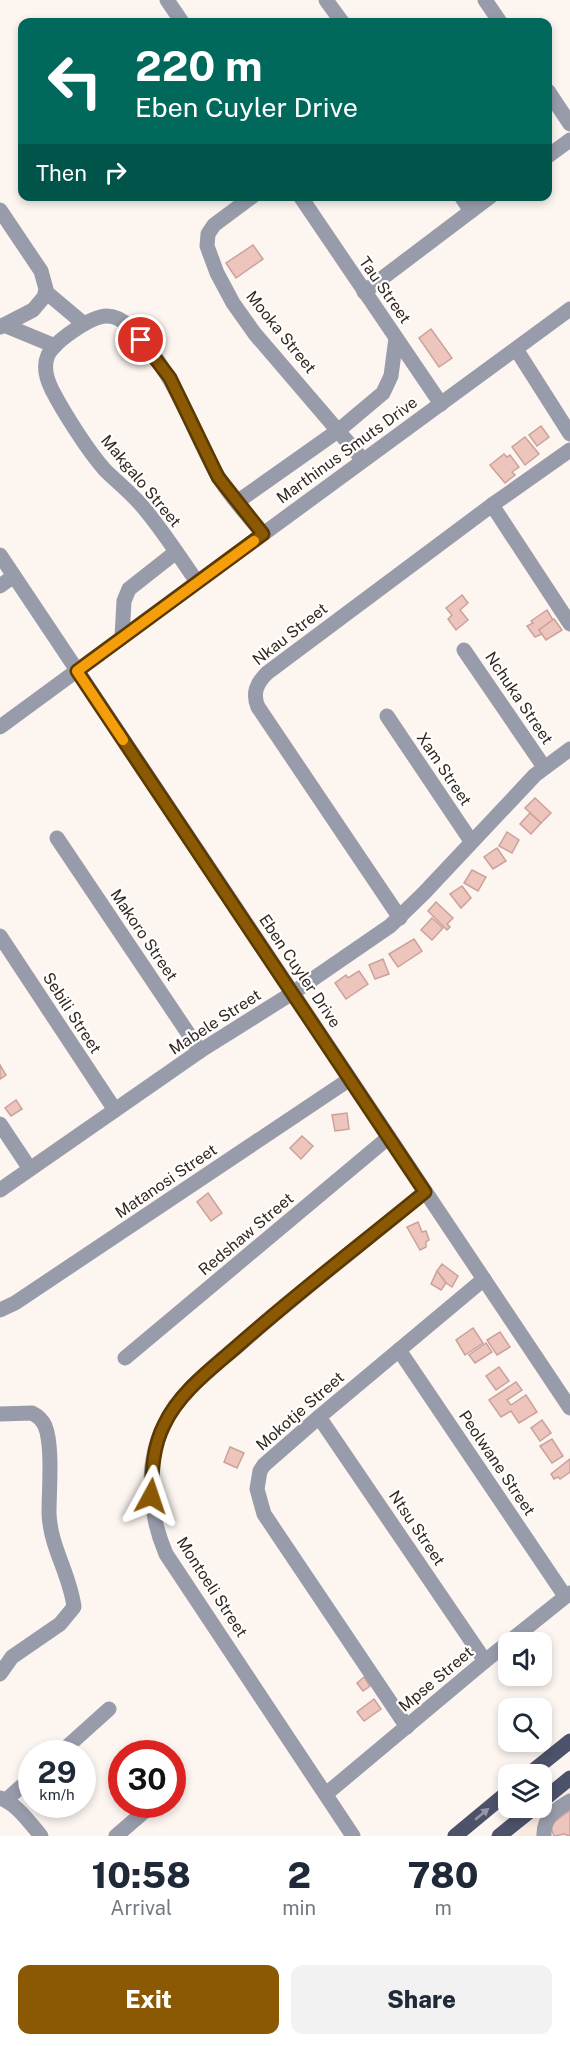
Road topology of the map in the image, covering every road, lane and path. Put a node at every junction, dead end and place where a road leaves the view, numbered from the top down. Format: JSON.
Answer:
{"nodes":[{"id":1,"x":167,"y":0,"type":"edge"},
{"id":2,"x":326,"y":0,"type":"edge"},
{"id":3,"x":485,"y":0,"type":"edge"},
{"id":4,"x":179,"y":18,"type":"edge"},
{"id":5,"x":339,"y":18,"type":"edge"},
{"id":6,"x":497,"y":18,"type":"edge"},
{"id":7,"x":552,"y":97,"type":"edge"},
{"id":8,"x":570,"y":124,"type":"edge"},
{"id":9,"x":570,"y":140,"type":"edge"},
{"id":10,"x":552,"y":153,"type":"edge"},
{"id":11,"x":246,"y":201,"type":"edge"},
{"id":12,"x":303,"y":201,"type":"edge"},
{"id":13,"x":464,"y":201,"type":"edge"},
{"id":14,"x":485,"y":201,"type":"edge"},
{"id":15,"x":0,"y":210,"type":"edge"},
{"id":16,"x":471,"y":211,"type":"junction"},
{"id":17,"x":46,"y":292,"type":"junction"},
{"id":18,"x":364,"y":292,"type":"junction"},
{"id":19,"x":570,"y":309,"type":"edge"},
{"id":20,"x":84,"y":324,"type":"junction"},
{"id":21,"x":2,"y":326,"type":"edge"},
{"id":22,"x":396,"y":339,"type":"junction"},
{"id":23,"x":55,"y":346,"type":"junction"},
{"id":24,"x":516,"y":349,"type":"junction"},
{"id":25,"x":441,"y":404,"type":"junction"},
{"id":26,"x":339,"y":430,"type":"junction"},
{"id":27,"x":570,"y":434,"type":"edge"},
{"id":28,"x":570,"y":450,"type":"edge"},
{"id":29,"x":363,"y":460,"type":"junction"},
{"id":30,"x":237,"y":502,"type":"junction"},
{"id":31,"x":492,"y":505,"type":"junction"},
{"id":32,"x":263,"y":534,"type":"junction"},
{"id":33,"x":176,"y":552,"type":"junction"},
{"id":34,"x":0,"y":555,"type":"edge"},
{"id":35,"x":14,"y":576,"type":"junction"},
{"id":36,"x":197,"y":582,"type":"junction"},
{"id":37,"x":0,"y":586,"type":"edge"},
{"id":38,"x":570,"y":624,"type":"edge"},
{"id":39,"x":122,"y":637,"type":"junction"},
{"id":40,"x":464,"y":650,"type":"dead end"},
{"id":41,"x":77,"y":671,"type":"junction"},
{"id":42,"x":387,"y":717,"type":"dead end"},
{"id":43,"x":0,"y":727,"type":"edge"},
{"id":44,"x":570,"y":749,"type":"edge"},
{"id":45,"x":544,"y":767,"type":"junction"},
{"id":46,"x":57,"y":838,"type":"dead end"},
{"id":47,"x":471,"y":842,"type":"junction"},
{"id":48,"x":400,"y":918,"type":"junction"},
{"id":49,"x":0,"y":936,"type":"edge"},
{"id":50,"x":294,"y":992,"type":"junction"},
{"id":51,"x":200,"y":1052,"type":"junction"},
{"id":52,"x":350,"y":1079,"type":"junction"},
{"id":53,"x":115,"y":1110,"type":"junction"},
{"id":54,"x":0,"y":1124,"type":"edge"},
{"id":55,"x":389,"y":1137,"type":"junction"},
{"id":56,"x":30,"y":1169,"type":"junction"},
{"id":57,"x":0,"y":1190,"type":"edge"},
{"id":58,"x":425,"y":1192,"type":"junction"},
{"id":59,"x":484,"y":1279,"type":"junction"},
{"id":60,"x":0,"y":1310,"type":"edge"},
{"id":61,"x":399,"y":1350,"type":"junction"},
{"id":62,"x":125,"y":1358,"type":"dead end"},
{"id":63,"x":570,"y":1408,"type":"edge"},
{"id":64,"x":0,"y":1414,"type":"edge"},
{"id":65,"x":320,"y":1416,"type":"junction"},
{"id":66,"x":568,"y":1594,"type":"edge"},
{"id":67,"x":6,"y":1654,"type":"edge"},
{"id":68,"x":485,"y":1660,"type":"junction"},
{"id":69,"x":0,"y":1674,"type":"edge"},
{"id":70,"x":109,"y":1709,"type":"dead end"},
{"id":71,"x":407,"y":1727,"type":"junction"},
{"id":72,"x":74,"y":1740,"type":"edge"},
{"id":73,"x":570,"y":1741,"type":"edge"},
{"id":74,"x":541,"y":1764,"type":"edge"},
{"id":75,"x":570,"y":1778,"type":"edge"},
{"id":76,"x":18,"y":1788,"type":"edge"},
{"id":77,"x":552,"y":1793,"type":"edge"},
{"id":78,"x":326,"y":1794,"type":"junction"},
{"id":79,"x":3,"y":1799,"type":"edge"},
{"id":80,"x":498,"y":1800,"type":"edge"},
{"id":81,"x":570,"y":1801,"type":"edge"},
{"id":82,"x":137,"y":1818,"type":"edge"},
{"id":83,"x":522,"y":1818,"type":"edge"},
{"id":84,"x":41,"y":1836,"type":"edge"},
{"id":85,"x":116,"y":1836,"type":"edge"},
{"id":86,"x":353,"y":1836,"type":"edge"},
{"id":87,"x":455,"y":1836,"type":"edge"},
{"id":88,"x":499,"y":1836,"type":"edge"},
{"id":89,"x":544,"y":1836,"type":"edge"}],
"edges":[{"from":1,"to":4,"type":"street"},
{"from":2,"to":5,"type":"street"},
{"from":3,"to":6,"type":"street"},
{"from":7,"to":8,"type":"street"},
{"from":9,"to":10,"type":"street"},
{"from":11,"to":26,"type":"street","name":"Mooka Street"},
{"from":12,"to":18,"type":"street","name":"Tau Street"},
{"from":13,"to":16,"type":"street"},
{"from":14,"to":16,"type":"street"},
{"from":15,"to":17,"type":"street"},
{"from":16,"to":18,"type":"street"},
{"from":17,"to":20,"type":"street"},
{"from":17,"to":21,"type":"street"},
{"from":18,"to":22,"type":"street","name":"Tau Street"},
{"from":19,"to":24,"type":"street","name":"Marthinus Smuts Drive"},
{"from":20,"to":23,"type":"street"},
{"from":20,"to":30,"type":"street"},
{"from":21,"to":23,"type":"street"},
{"from":22,"to":25,"type":"street","name":"Tau Street"},
{"from":22,"to":26,"type":"street"},
{"from":23,"to":33,"type":"street","name":"Makgalo Street"},
{"from":24,"to":25,"type":"street","name":"Marthinus Smuts Drive"},
{"from":24,"to":27,"type":"street"},
{"from":25,"to":29,"type":"street","name":"Marthinus Smuts Drive"},
{"from":26,"to":29,"type":"street","name":"Mooka Street"},
{"from":26,"to":30,"type":"street"},
{"from":28,"to":31,"type":"street","name":"Nkau Street"},
{"from":29,"to":32,"type":"street","name":"Marthinus Smuts Drive"},
{"from":30,"to":32,"type":"street"},
{"from":31,"to":38,"type":"street"},
{"from":31,"to":48,"type":"street","name":"Nkau Street"},
{"from":32,"to":36,"type":"street","name":"Marthinus Smuts Drive"},
{"from":33,"to":36,"type":"street","name":"Makgalo Street"},
{"from":33,"to":39,"type":"street"},
{"from":34,"to":35,"type":"street","name":"Eben Cuyler Drive"},
{"from":35,"to":37,"type":"street"},
{"from":35,"to":41,"type":"street","name":"Eben Cuyler Drive"},
{"from":36,"to":39,"type":"street","name":"Marthinus Smuts Drive"},
{"from":39,"to":41,"type":"street","name":"Marthinus Smuts Drive"},
{"from":40,"to":45,"type":"street","name":"Nchuka Street"},
{"from":41,"to":43,"type":"street","name":"Marthinus Smuts Drive"},
{"from":41,"to":50,"type":"street","name":"Eben Cuyler Drive"},
{"from":42,"to":47,"type":"street","name":"Xam Street"},
{"from":44,"to":45,"type":"street","name":"Mabele Street"},
{"from":45,"to":47,"type":"street","name":"Mabele Street"},
{"from":46,"to":51,"type":"street","name":"Makoro Street"},
{"from":47,"to":48,"type":"street","name":"Mabele Street"},
{"from":48,"to":50,"type":"street","name":"Mabele Street"},
{"from":49,"to":53,"type":"street","name":"Sebili Street"},
{"from":50,"to":51,"type":"street","name":"Mabele Street"},
{"from":50,"to":52,"type":"street","name":"Eben Cuyler Drive"},
{"from":51,"to":53,"type":"street","name":"Mabele Street"},
{"from":52,"to":55,"type":"street","name":"Eben Cuyler Drive"},
{"from":52,"to":60,"type":"street","name":"Matanosi Street"},
{"from":53,"to":56,"type":"street","name":"Mabele Street"},
{"from":54,"to":56,"type":"street"},
{"from":55,"to":58,"type":"street","name":"Eben Cuyler Drive"},
{"from":55,"to":62,"type":"street","name":"Redshaw Street"},
{"from":56,"to":57,"type":"street","name":"Mabele Street"},
{"from":58,"to":59,"type":"street","name":"Eben Cuyler Drive"},
{"from":58,"to":78,"type":"street","name":"Montoeli Street"},
{"from":59,"to":61,"type":"street","name":"Mokotje Street"},
{"from":59,"to":63,"type":"street","name":"Eben Cuyler Drive"},
{"from":61,"to":65,"type":"street","name":"Mokotje Street"},
{"from":61,"to":66,"type":"street","name":"Peolwane Street"},
{"from":64,"to":67,"type":"street"},
{"from":65,"to":68,"type":"street","name":"Ntsu Street"},
{"from":65,"to":71,"type":"street","name":"Mokotje Street"},
{"from":66,"to":68,"type":"street","name":"Mpse Street"},
{"from":67,"to":69,"type":"street"},
{"from":68,"to":71,"type":"street","name":"Mpse Street"},
{"from":70,"to":72,"type":"street"},
{"from":71,"to":78,"type":"street","name":"Mpse Street"},
{"from":73,"to":74,"type":"main road"},
{"from":75,"to":77,"type":"main road"},
{"from":76,"to":79,"type":"street"},
{"from":78,"to":86,"type":"street","name":"Montoeli Street"},
{"from":79,"to":84,"type":"street"},
{"from":87,"to":80,"type":"main road","one_way":true},
{"from":81,"to":89,"type":"street"},
{"from":82,"to":85,"type":"street"},
{"from":83,"to":88,"type":"main road"}]}
